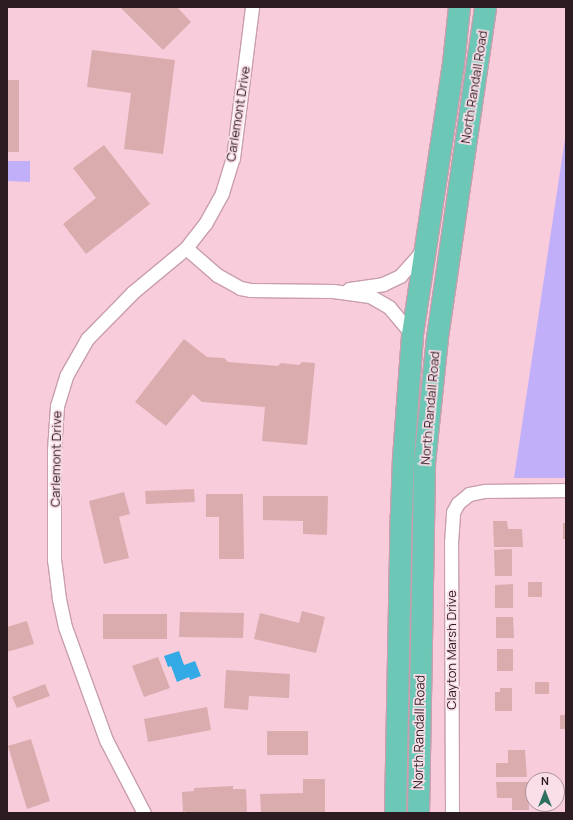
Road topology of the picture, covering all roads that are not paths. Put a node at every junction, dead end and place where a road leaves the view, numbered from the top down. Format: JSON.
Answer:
{"nodes":[{"id":1,"x":252,"y":7,"type":"edge"},
{"id":2,"x":459,"y":7,"type":"edge"},
{"id":3,"x":485,"y":7,"type":"edge"},
{"id":4,"x":426,"y":244,"type":"junction"},
{"id":5,"x":186,"y":248,"type":"junction"},
{"id":6,"x":333,"y":292,"type":"junction"},
{"id":7,"x":412,"y":334,"type":"junction"},
{"id":8,"x":566,"y":490,"type":"edge"},
{"id":9,"x":144,"y":813,"type":"edge"},
{"id":10,"x":395,"y":813,"type":"edge"},
{"id":11,"x":418,"y":813,"type":"edge"},
{"id":12,"x":452,"y":813,"type":"edge"}],
"edges":[{"from":1,"to":5,"type":"street","name":"Carlemont Drive"},
{"from":2,"to":4,"type":"main road","name":"North Randall Road"},
{"from":3,"to":11,"type":"main road","name":"North Randall Road"},
{"from":4,"to":6,"type":"street"},
{"from":4,"to":7,"type":"main road","name":"North Randall Road"},
{"from":5,"to":6,"type":"street"},
{"from":5,"to":9,"type":"street","name":"Carlemont Drive"},
{"from":6,"to":7,"type":"street"},
{"from":7,"to":10,"type":"main road","name":"North Randall Road"},
{"from":8,"to":12,"type":"street","name":"Clayton Marsh Drive"}]}
